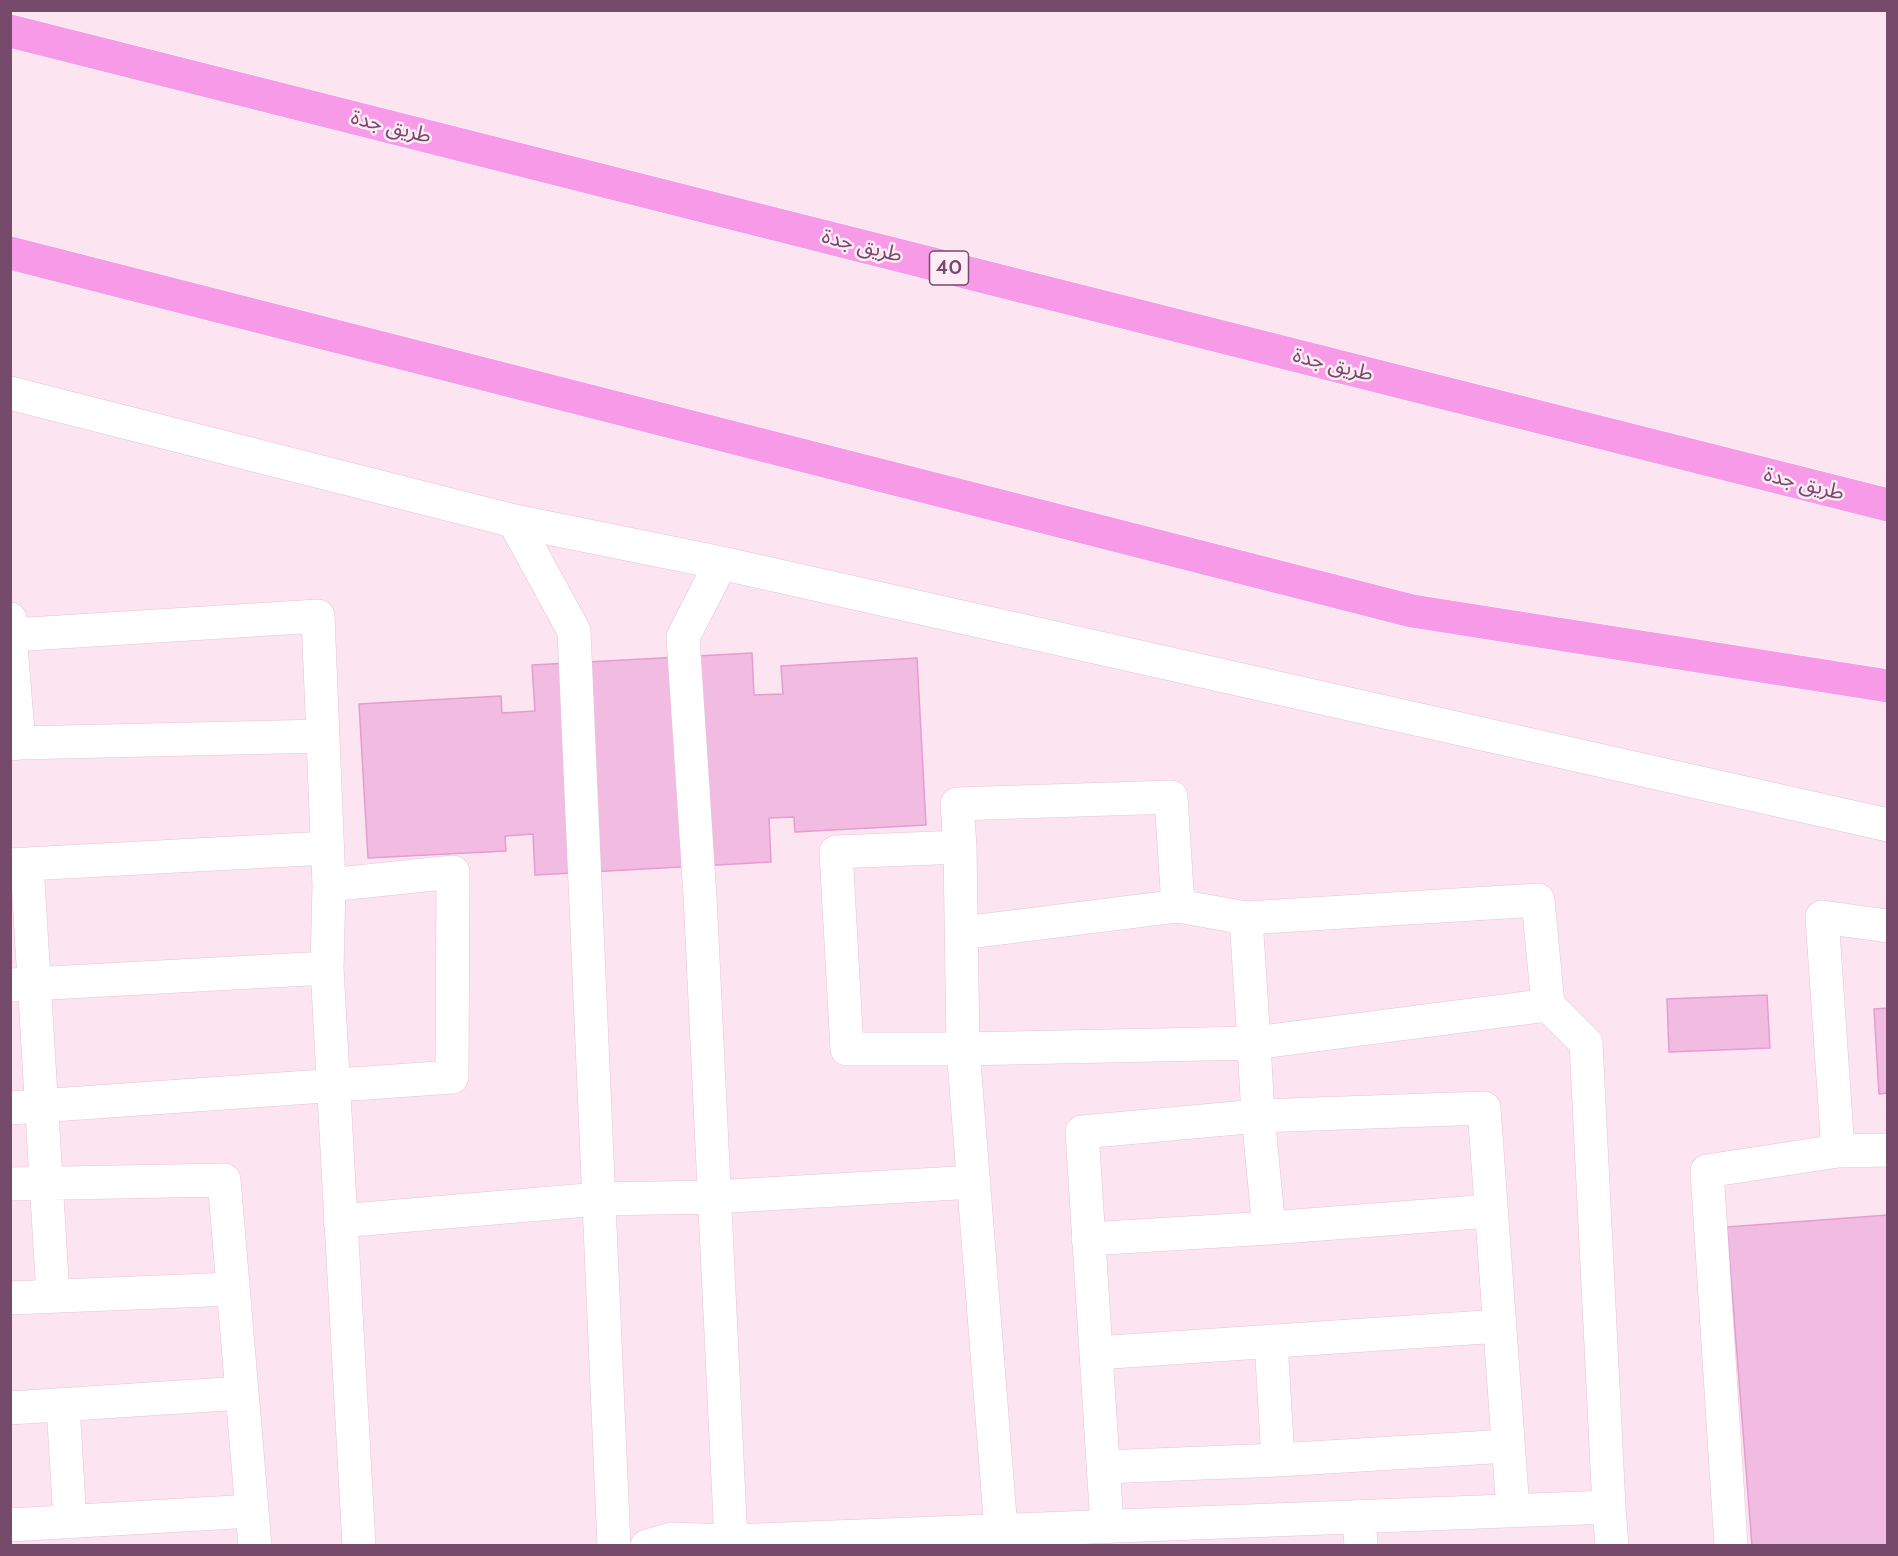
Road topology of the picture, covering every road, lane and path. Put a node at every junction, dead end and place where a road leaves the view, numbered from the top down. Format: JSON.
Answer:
{"nodes":[{"id":1,"x":10,"y":31,"type":"edge"},
{"id":2,"x":10,"y":253,"type":"edge"},
{"id":3,"x":10,"y":393,"type":"edge"},
{"id":4,"x":1887,"y":506,"type":"edge"},
{"id":5,"x":514,"y":521,"type":"junction"},
{"id":6,"x":721,"y":563,"type":"junction"},
{"id":7,"x":11,"y":630,"type":"edge"},
{"id":8,"x":1887,"y":686,"type":"edge"},
{"id":9,"x":323,"y":736,"type":"junction"},
{"id":10,"x":15,"y":744,"type":"edge"},
{"id":11,"x":1887,"y":825,"type":"edge"},
{"id":12,"x":327,"y":848,"type":"junction"},
{"id":13,"x":960,"y":848,"type":"junction"},
{"id":14,"x":19,"y":864,"type":"edge"},
{"id":15,"x":329,"y":885,"type":"junction"},
{"id":16,"x":1178,"y":906,"type":"junction"},
{"id":17,"x":1246,"y":918,"type":"junction"},
{"id":18,"x":1887,"y":926,"type":"edge"},
{"id":19,"x":962,"y":933,"type":"junction"},
{"id":20,"x":327,"y":968,"type":"junction"},
{"id":21,"x":22,"y":984,"type":"edge"},
{"id":22,"x":1548,"y":1005,"type":"junction"},
{"id":23,"x":1254,"y":1043,"type":"junction"},
{"id":24,"x":963,"y":1049,"type":"junction"},
{"id":25,"x":333,"y":1085,"type":"junction"},
{"id":26,"x":25,"y":1107,"type":"edge"},
{"id":27,"x":1258,"y":1116,"type":"junction"},
{"id":28,"x":1887,"y":1150,"type":"edge"},
{"id":29,"x":1838,"y":1151,"type":"junction"},
{"id":30,"x":974,"y":1182,"type":"junction"},
{"id":31,"x":44,"y":1183,"type":"junction"},
{"id":32,"x":10,"y":1184,"type":"edge"},
{"id":33,"x":714,"y":1197,"type":"junction"},
{"id":34,"x":599,"y":1199,"type":"junction"},
{"id":35,"x":1491,"y":1211,"type":"junction"},
{"id":36,"x":340,"y":1221,"type":"junction"},
{"id":37,"x":1269,"y":1228,"type":"junction"},
{"id":38,"x":1089,"y":1239,"type":"junction"},
{"id":39,"x":233,"y":1289,"type":"junction"},
{"id":40,"x":53,"y":1296,"type":"junction"},
{"id":41,"x":10,"y":1298,"type":"edge"},
{"id":42,"x":1500,"y":1326,"type":"junction"},
{"id":43,"x":1271,"y":1341,"type":"junction"},
{"id":44,"x":1096,"y":1353,"type":"junction"},
{"id":45,"x":242,"y":1393,"type":"junction"},
{"id":46,"x":63,"y":1405,"type":"junction"},
{"id":47,"x":10,"y":1408,"type":"edge"},
{"id":48,"x":1508,"y":1446,"type":"junction"},
{"id":49,"x":1278,"y":1460,"type":"junction"},
{"id":50,"x":1104,"y":1467,"type":"junction"},
{"id":51,"x":1609,"y":1507,"type":"junction"},
{"id":52,"x":1513,"y":1510,"type":"junction"},
{"id":53,"x":252,"y":1511,"type":"junction"},
{"id":54,"x":70,"y":1522,"type":"junction"},
{"id":55,"x":10,"y":1525,"type":"edge"},
{"id":56,"x":1107,"y":1526,"type":"junction"},
{"id":57,"x":1001,"y":1530,"type":"junction"},
{"id":58,"x":1360,"y":1531,"type":"edge"},
{"id":59,"x":736,"y":1543,"type":"edge"},
{"id":60,"x":255,"y":1545,"type":"edge"},
{"id":61,"x":359,"y":1545,"type":"edge"},
{"id":62,"x":614,"y":1545,"type":"edge"},
{"id":63,"x":647,"y":1545,"type":"edge"},
{"id":64,"x":1612,"y":1545,"type":"edge"},
{"id":65,"x":1731,"y":1545,"type":"edge"}],
"edges":[{"from":1,"to":4,"type":"highway","name":"طريق جدة","number":"40"},
{"from":2,"to":8,"type":"highway"},
{"from":3,"to":5,"type":"street"},
{"from":5,"to":6,"type":"street"},
{"from":5,"to":34,"type":"street"},
{"from":6,"to":11,"type":"street"},
{"from":6,"to":33,"type":"street"},
{"from":7,"to":9,"type":"street"},
{"from":7,"to":10,"type":"street"},
{"from":9,"to":10,"type":"street"},
{"from":9,"to":12,"type":"street"},
{"from":12,"to":14,"type":"street"},
{"from":12,"to":15,"type":"street"},
{"from":13,"to":16,"type":"street"},
{"from":13,"to":19,"type":"street"},
{"from":13,"to":24,"type":"street"},
{"from":14,"to":21,"type":"street"},
{"from":15,"to":20,"type":"street"},
{"from":15,"to":25,"type":"street"},
{"from":16,"to":17,"type":"street"},
{"from":16,"to":19,"type":"street"},
{"from":17,"to":22,"type":"street"},
{"from":17,"to":23,"type":"street"},
{"from":18,"to":29,"type":"street"},
{"from":19,"to":24,"type":"street"},
{"from":20,"to":21,"type":"street"},
{"from":20,"to":25,"type":"street"},
{"from":21,"to":26,"type":"street"},
{"from":22,"to":23,"type":"street"},
{"from":22,"to":51,"type":"street"},
{"from":23,"to":24,"type":"street"},
{"from":23,"to":27,"type":"street"},
{"from":24,"to":30,"type":"street"},
{"from":25,"to":26,"type":"street"},
{"from":25,"to":36,"type":"street"},
{"from":26,"to":31,"type":"street"},
{"from":27,"to":35,"type":"street"},
{"from":27,"to":37,"type":"street"},
{"from":27,"to":38,"type":"street"},
{"from":28,"to":29,"type":"street"},
{"from":29,"to":65,"type":"street"},
{"from":30,"to":33,"type":"street"},
{"from":30,"to":57,"type":"street"},
{"from":31,"to":32,"type":"street"},
{"from":31,"to":39,"type":"street"},
{"from":31,"to":40,"type":"street"},
{"from":33,"to":34,"type":"street"},
{"from":33,"to":59,"type":"street"},
{"from":34,"to":36,"type":"street"},
{"from":34,"to":62,"type":"street"},
{"from":35,"to":37,"type":"street"},
{"from":35,"to":42,"type":"street"},
{"from":36,"to":61,"type":"street"},
{"from":37,"to":38,"type":"street"},
{"from":38,"to":44,"type":"street"},
{"from":39,"to":40,"type":"street"},
{"from":39,"to":45,"type":"street"},
{"from":40,"to":41,"type":"street"},
{"from":42,"to":43,"type":"street"},
{"from":42,"to":48,"type":"street"},
{"from":43,"to":44,"type":"street"},
{"from":43,"to":49,"type":"street"},
{"from":44,"to":50,"type":"street"},
{"from":45,"to":46,"type":"street"},
{"from":45,"to":53,"type":"street"},
{"from":46,"to":47,"type":"street"},
{"from":46,"to":54,"type":"street"},
{"from":48,"to":49,"type":"street"},
{"from":48,"to":52,"type":"street"},
{"from":49,"to":50,"type":"street"},
{"from":50,"to":56,"type":"street"},
{"from":51,"to":52,"type":"street"},
{"from":51,"to":64,"type":"street"},
{"from":52,"to":58,"type":"street"},
{"from":53,"to":54,"type":"street"},
{"from":53,"to":60,"type":"street"},
{"from":54,"to":55,"type":"street"},
{"from":56,"to":57,"type":"street"},
{"from":56,"to":58,"type":"street"},
{"from":57,"to":59,"type":"street"},
{"from":59,"to":63,"type":"street"}]}
